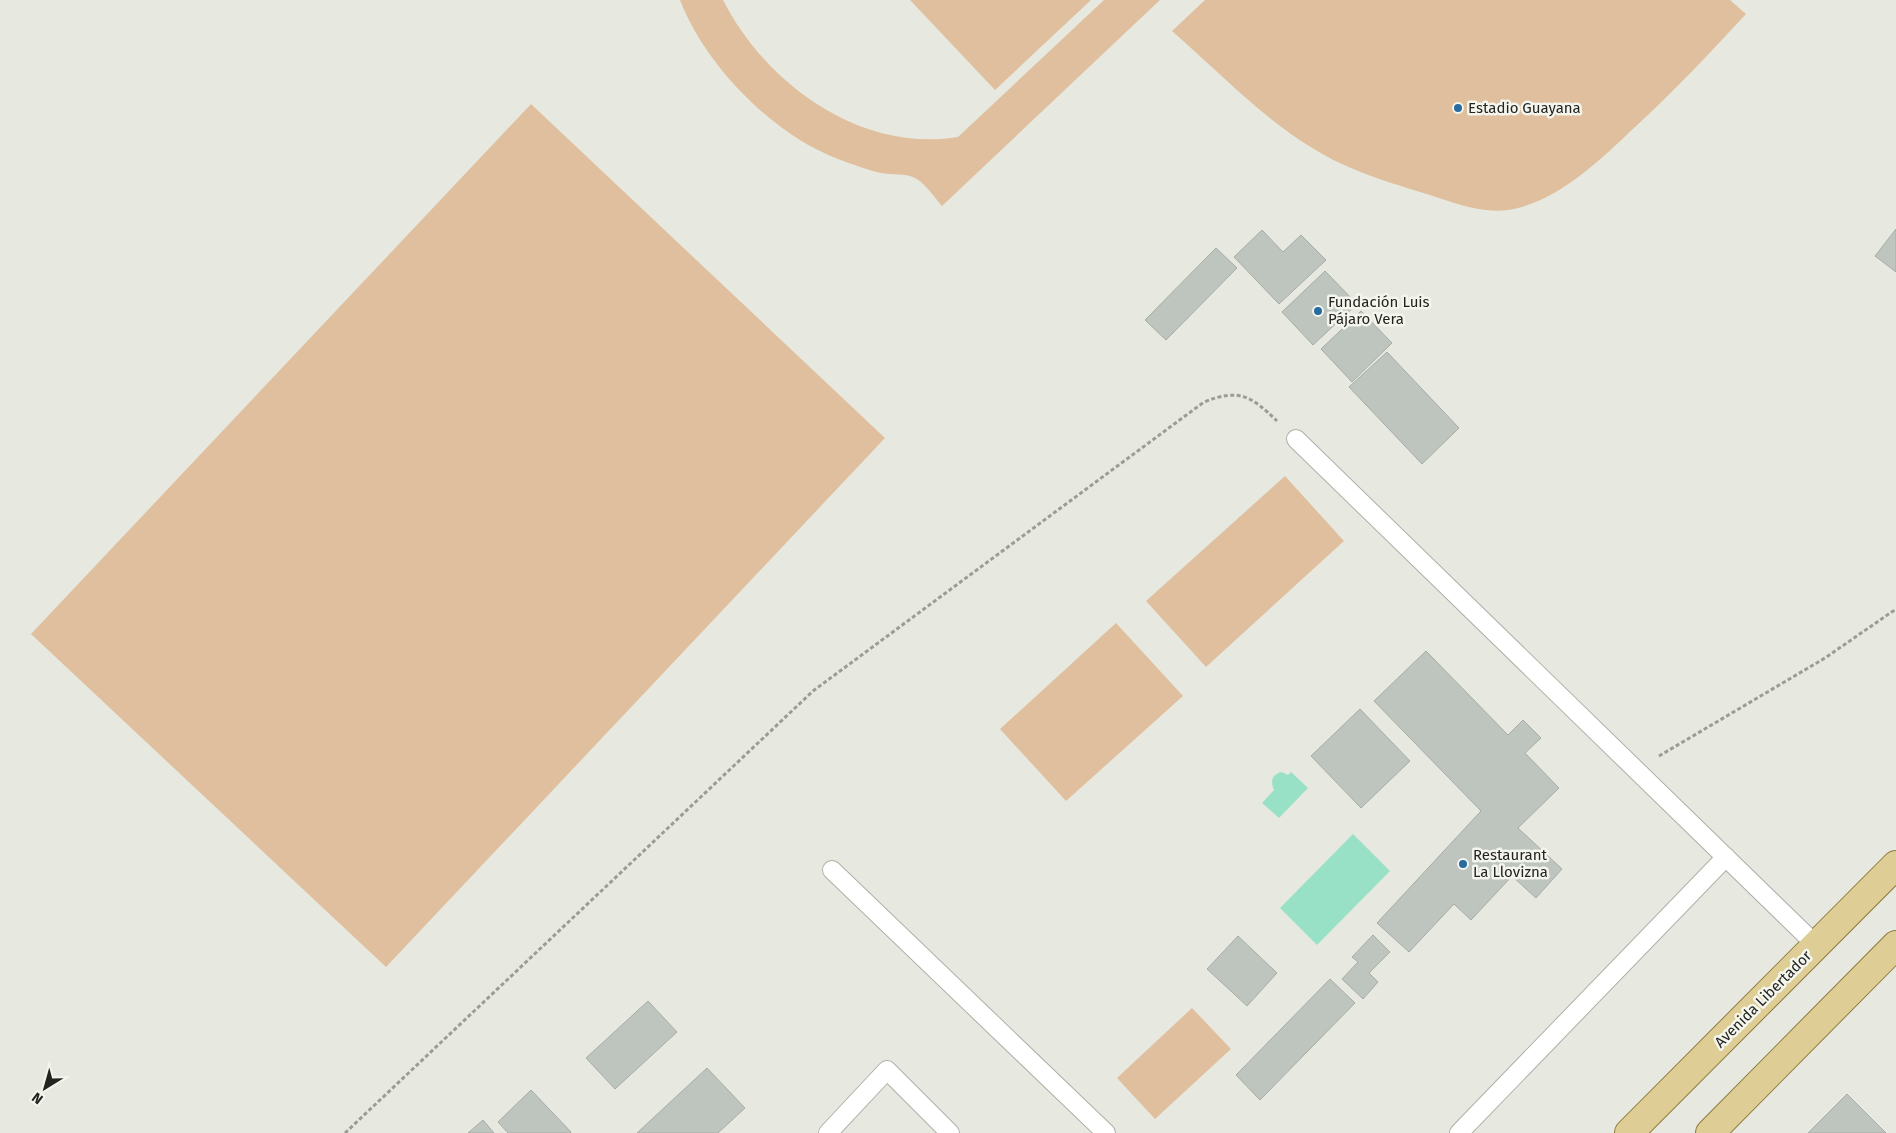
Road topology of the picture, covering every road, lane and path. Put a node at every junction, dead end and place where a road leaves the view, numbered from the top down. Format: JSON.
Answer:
{"nodes":[{"id":1,"x":1296,"y":439,"type":"joint"},
{"id":2,"x":1896,"y":609,"type":"edge"},
{"id":3,"x":1635,"y":769,"type":"junction"},
{"id":4,"x":1726,"y":857,"type":"junction"},
{"id":5,"x":1896,"y":865,"type":"edge"},
{"id":6,"x":832,"y":870,"type":"dead end"},
{"id":7,"x":1816,"y":945,"type":"junction"},
{"id":8,"x":1896,"y":946,"type":"edge"},
{"id":9,"x":345,"y":1133,"type":"edge"},
{"id":10,"x":828,"y":1133,"type":"edge"},
{"id":11,"x":950,"y":1133,"type":"edge"},
{"id":12,"x":1106,"y":1133,"type":"edge"},
{"id":13,"x":1459,"y":1133,"type":"edge"},
{"id":14,"x":1630,"y":1133,"type":"edge"},
{"id":15,"x":1710,"y":1133,"type":"edge"}],
"edges":[{"from":1,"to":3,"type":"lane"},
{"from":1,"to":9,"type":"path"},
{"from":2,"to":3,"type":"path"},
{"from":3,"to":4,"type":"lane"},
{"from":4,"to":7,"type":"lane"},
{"from":4,"to":13,"type":"lane"},
{"from":5,"to":7,"type":"main road","name":"Avenida Libertador"},
{"from":6,"to":12,"type":"lane"},
{"from":7,"to":14,"type":"main road","name":"Avenida Libertador"},
{"from":8,"to":15,"type":"main road"},
{"from":10,"to":11,"type":"lane"}]}
